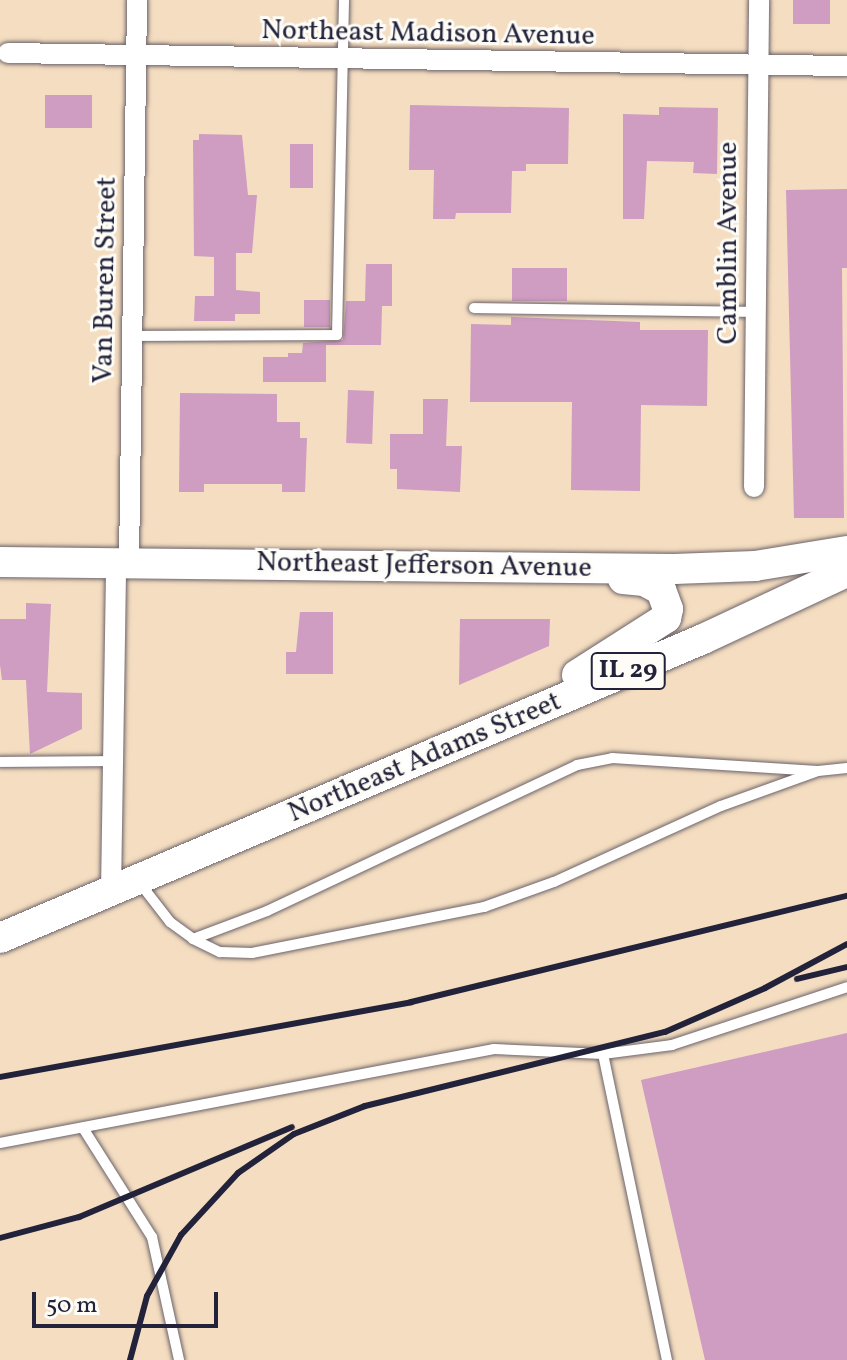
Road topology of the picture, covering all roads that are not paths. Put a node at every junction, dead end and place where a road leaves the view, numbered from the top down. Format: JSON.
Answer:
{"nodes":[{"id":1,"x":137,"y":0,"type":"edge"},
{"id":2,"x":344,"y":0,"type":"edge"},
{"id":3,"x":759,"y":0,"type":"edge"},
{"id":4,"x":8,"y":53,"type":"dead end"},
{"id":5,"x":137,"y":57,"type":"junction"},
{"id":6,"x":342,"y":60,"type":"junction"},
{"id":7,"x":847,"y":66,"type":"edge"},
{"id":8,"x":759,"y":67,"type":"junction"},
{"id":9,"x":474,"y":308,"type":"dead end"},
{"id":10,"x":757,"y":312,"type":"junction"},
{"id":11,"x":133,"y":336,"type":"junction"},
{"id":12,"x":754,"y":487,"type":"dead end"},
{"id":13,"x":847,"y":551,"type":"edge"},
{"id":14,"x":0,"y":562,"type":"edge"},
{"id":15,"x":122,"y":562,"type":"junction"},
{"id":16,"x":425,"y":566,"type":"junction"},
{"id":17,"x":847,"y":572,"type":"edge"},
{"id":18,"x":113,"y":761,"type":"junction"},
{"id":19,"x":0,"y":762,"type":"edge"},
{"id":20,"x":407,"y":766,"type":"junction"},
{"id":21,"x":847,"y":768,"type":"edge"},
{"id":22,"x":818,"y":771,"type":"junction"},
{"id":23,"x":125,"y":886,"type":"junction"},
{"id":24,"x":0,"y":938,"type":"edge"},
{"id":25,"x":193,"y":939,"type":"junction"},
{"id":26,"x":847,"y":987,"type":"edge"},
{"id":27,"x":603,"y":1054,"type":"junction"},
{"id":28,"x":83,"y":1128,"type":"junction"},
{"id":29,"x":0,"y":1143,"type":"edge"},
{"id":30,"x":179,"y":1360,"type":"edge"},
{"id":31,"x":667,"y":1360,"type":"edge"}],
"edges":[{"from":1,"to":5,"type":"street","name":"Van Buren Street"},
{"from":2,"to":6,"type":"lane"},
{"from":3,"to":8,"type":"street","name":"Camblin Avenue"},
{"from":4,"to":5,"type":"street","name":"Northeast Madison Avenue"},
{"from":5,"to":6,"type":"street","name":"Northeast Madison Avenue"},
{"from":5,"to":11,"type":"street","name":"Van Buren Street"},
{"from":6,"to":8,"type":"street","name":"Northeast Madison Avenue"},
{"from":6,"to":11,"type":"lane"},
{"from":7,"to":8,"type":"street","name":"Northeast Madison Avenue"},
{"from":8,"to":10,"type":"street","name":"Camblin Avenue"},
{"from":9,"to":10,"type":"lane"},
{"from":10,"to":12,"type":"street","name":"Camblin Avenue"},
{"from":11,"to":15,"type":"street","name":"Van Buren Street"},
{"from":13,"to":16,"type":"main road","name":"Northeast Jefferson Avenue"},
{"from":14,"to":15,"type":"main road","name":"Northeast Jefferson Avenue"},
{"from":15,"to":16,"type":"main road","name":"Northeast Jefferson Avenue"},
{"from":15,"to":18,"type":"street","name":"Van Buren Street"},
{"from":16,"to":20,"type":"main road"},
{"from":17,"to":20,"type":"main road","name":"Northeast Adams Street","number":"IL 29"},
{"from":18,"to":19,"type":"lane"},
{"from":18,"to":23,"type":"street","name":"Van Buren Street"},
{"from":20,"to":23,"type":"main road","name":"Northeast Adams Street","number":"IL 29"},
{"from":21,"to":22,"type":"lane"},
{"from":22,"to":25,"type":"lane"},
{"from":22,"to":25,"type":"lane"},
{"from":23,"to":24,"type":"main road","name":"Northeast Adams Street","number":"IL 29"},
{"from":23,"to":25,"type":"lane"},
{"from":26,"to":27,"type":"lane"},
{"from":27,"to":28,"type":"lane"},
{"from":27,"to":31,"type":"lane"},
{"from":28,"to":29,"type":"lane"},
{"from":28,"to":30,"type":"lane"}]}
